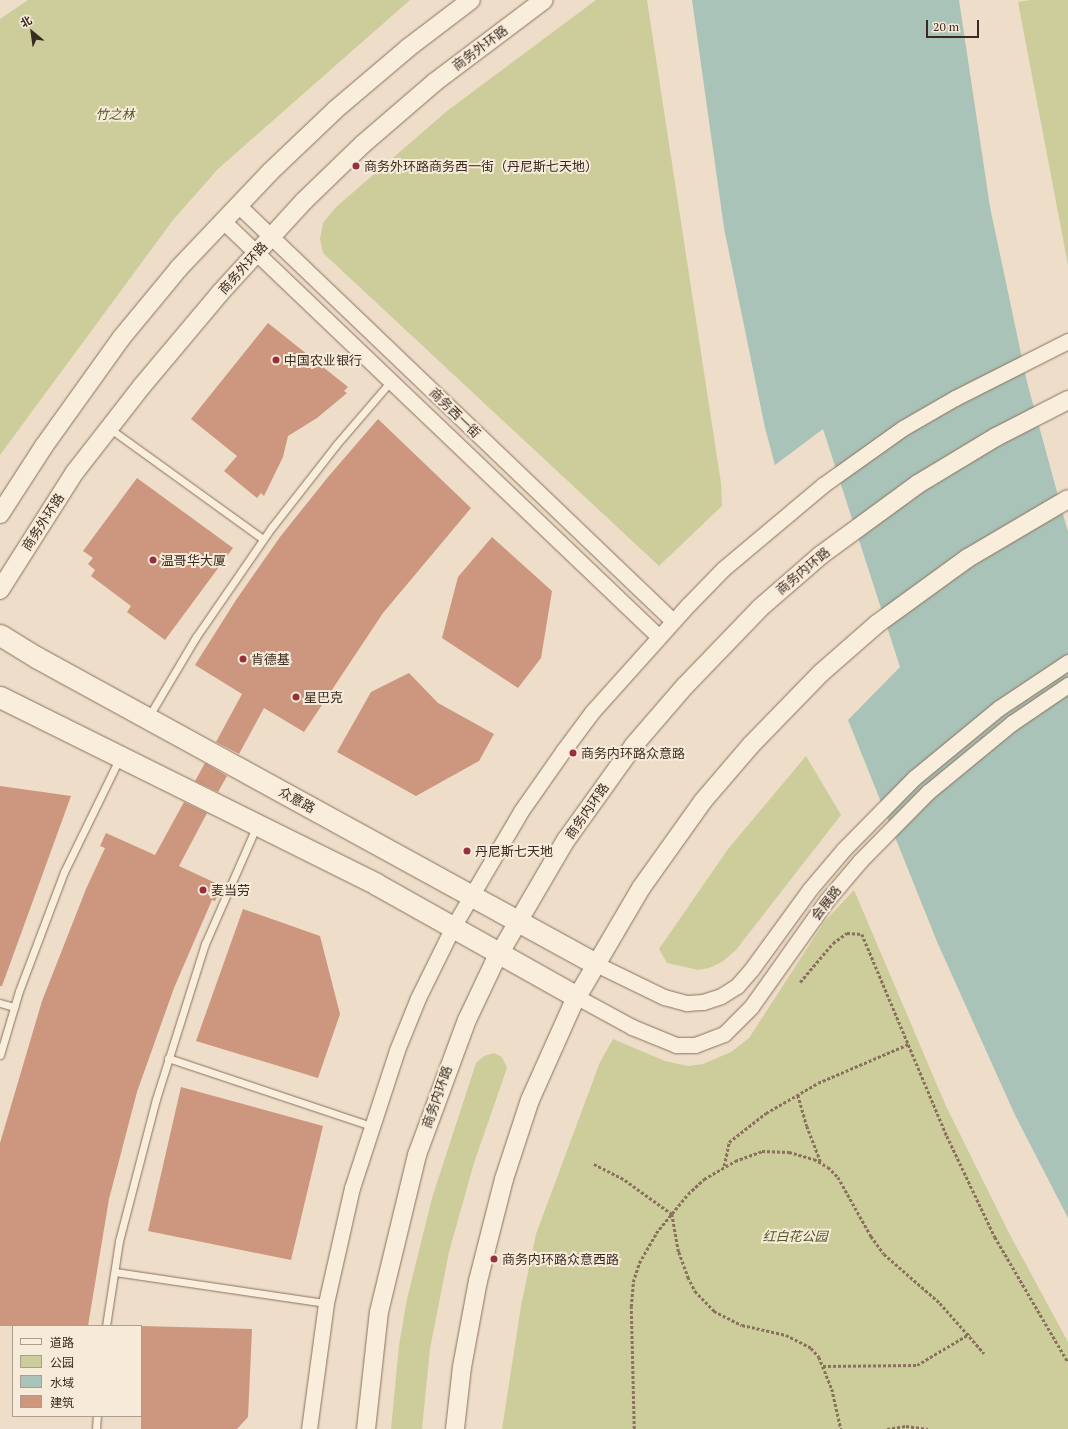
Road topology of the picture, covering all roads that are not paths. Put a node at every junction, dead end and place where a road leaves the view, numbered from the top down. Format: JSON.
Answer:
{"nodes":[{"id":1,"x":471,"y":0,"type":"edge"},
{"id":2,"x":544,"y":0,"type":"edge"},
{"id":3,"x":238,"y":205,"type":"junction"},
{"id":4,"x":223,"y":221,"type":"junction"},
{"id":5,"x":271,"y":237,"type":"junction"},
{"id":6,"x":257,"y":253,"type":"junction"},
{"id":7,"x":1062,"y":343,"type":"edge"},
{"id":8,"x":391,"y":381,"type":"junction"},
{"id":9,"x":1068,"y":400,"type":"edge"},
{"id":10,"x":109,"y":428,"type":"junction"},
{"id":11,"x":1068,"y":499,"type":"edge"},
{"id":12,"x":0,"y":514,"type":"edge"},
{"id":13,"x":263,"y":539,"type":"junction"},
{"id":14,"x":0,"y":590,"type":"edge"},
{"id":15,"x":673,"y":621,"type":"junction"},
{"id":16,"x":0,"y":635,"type":"edge"},
{"id":17,"x":658,"y":636,"type":"junction"},
{"id":18,"x":1068,"y":662,"type":"edge"},
{"id":19,"x":1068,"y":685,"type":"edge"},
{"id":20,"x":0,"y":697,"type":"edge"},
{"id":21,"x":148,"y":718,"type":"junction"},
{"id":22,"x":120,"y":758,"type":"junction"},
{"id":23,"x":257,"y":825,"type":"junction"},
{"id":24,"x":471,"y":896,"type":"junction"},
{"id":25,"x":518,"y":922,"type":"junction"},
{"id":26,"x":453,"y":927,"type":"junction"},
{"id":27,"x":500,"y":954,"type":"junction"},
{"id":28,"x":596,"y":964,"type":"junction"},
{"id":29,"x":577,"y":997,"type":"junction"},
{"id":30,"x":0,"y":1003,"type":"edge"},
{"id":31,"x":14,"y":1007,"type":"junction"},
{"id":32,"x":0,"y":1055,"type":"edge"},
{"id":33,"x":168,"y":1058,"type":"junction"},
{"id":34,"x":371,"y":1126,"type":"junction"},
{"id":35,"x":114,"y":1272,"type":"junction"},
{"id":36,"x":326,"y":1303,"type":"junction"},
{"id":37,"x":106,"y":1325,"type":"edge"},
{"id":38,"x":97,"y":1417,"type":"edge"},
{"id":39,"x":96,"y":1429,"type":"edge"},
{"id":40,"x":308,"y":1429,"type":"edge"},
{"id":41,"x":366,"y":1429,"type":"edge"},
{"id":42,"x":456,"y":1429,"type":"edge"}],
"edges":[{"from":1,"to":3,"type":"street"},
{"from":2,"to":5,"type":"street","name":"商务外环路"},
{"from":3,"to":4,"type":"street"},
{"from":3,"to":5,"type":"street","name":"商务西一街"},
{"from":4,"to":6,"type":"street","name":"商务西一街"},
{"from":4,"to":12,"type":"street"},
{"from":5,"to":6,"type":"street","name":"商务外环路"},
{"from":5,"to":15,"type":"street","name":"商务西一街"},
{"from":6,"to":8,"type":"street","name":"商务西一街"},
{"from":6,"to":10,"type":"street","name":"商务外环路"},
{"from":7,"to":15,"type":"street"},
{"from":8,"to":13,"type":"lane"},
{"from":8,"to":17,"type":"street","name":"商务西一街"},
{"from":9,"to":25,"type":"street","name":"商务内环路"},
{"from":10,"to":13,"type":"lane"},
{"from":10,"to":14,"type":"street","name":"商务外环路"},
{"from":11,"to":28,"type":"street"},
{"from":13,"to":21,"type":"lane"},
{"from":15,"to":17,"type":"street"},
{"from":16,"to":21,"type":"main road","name":"众意路"},
{"from":17,"to":24,"type":"street"},
{"from":18,"to":28,"type":"street","name":"会展路"},
{"from":19,"to":29,"type":"street","name":"会展路"},
{"from":20,"to":22,"type":"main road"},
{"from":21,"to":24,"type":"main road","name":"众意路"},
{"from":22,"to":23,"type":"main road"},
{"from":22,"to":31,"type":"lane"},
{"from":23,"to":26,"type":"main road"},
{"from":23,"to":33,"type":"lane"},
{"from":24,"to":25,"type":"main road","name":"众意路"},
{"from":24,"to":26,"type":"street"},
{"from":25,"to":27,"type":"street","name":"商务内环路"},
{"from":25,"to":28,"type":"main road","name":"众意路"},
{"from":26,"to":27,"type":"main road"},
{"from":26,"to":34,"type":"street"},
{"from":27,"to":29,"type":"main road"},
{"from":27,"to":41,"type":"street","name":"商务内环路"},
{"from":28,"to":29,"type":"street"},
{"from":29,"to":42,"type":"street"},
{"from":30,"to":31,"type":"lane"},
{"from":31,"to":32,"type":"lane"},
{"from":33,"to":34,"type":"lane"},
{"from":33,"to":35,"type":"lane"},
{"from":34,"to":36,"type":"street"},
{"from":35,"to":36,"type":"lane"},
{"from":35,"to":37,"type":"lane"},
{"from":36,"to":40,"type":"street"},
{"from":38,"to":39,"type":"lane"}]}
